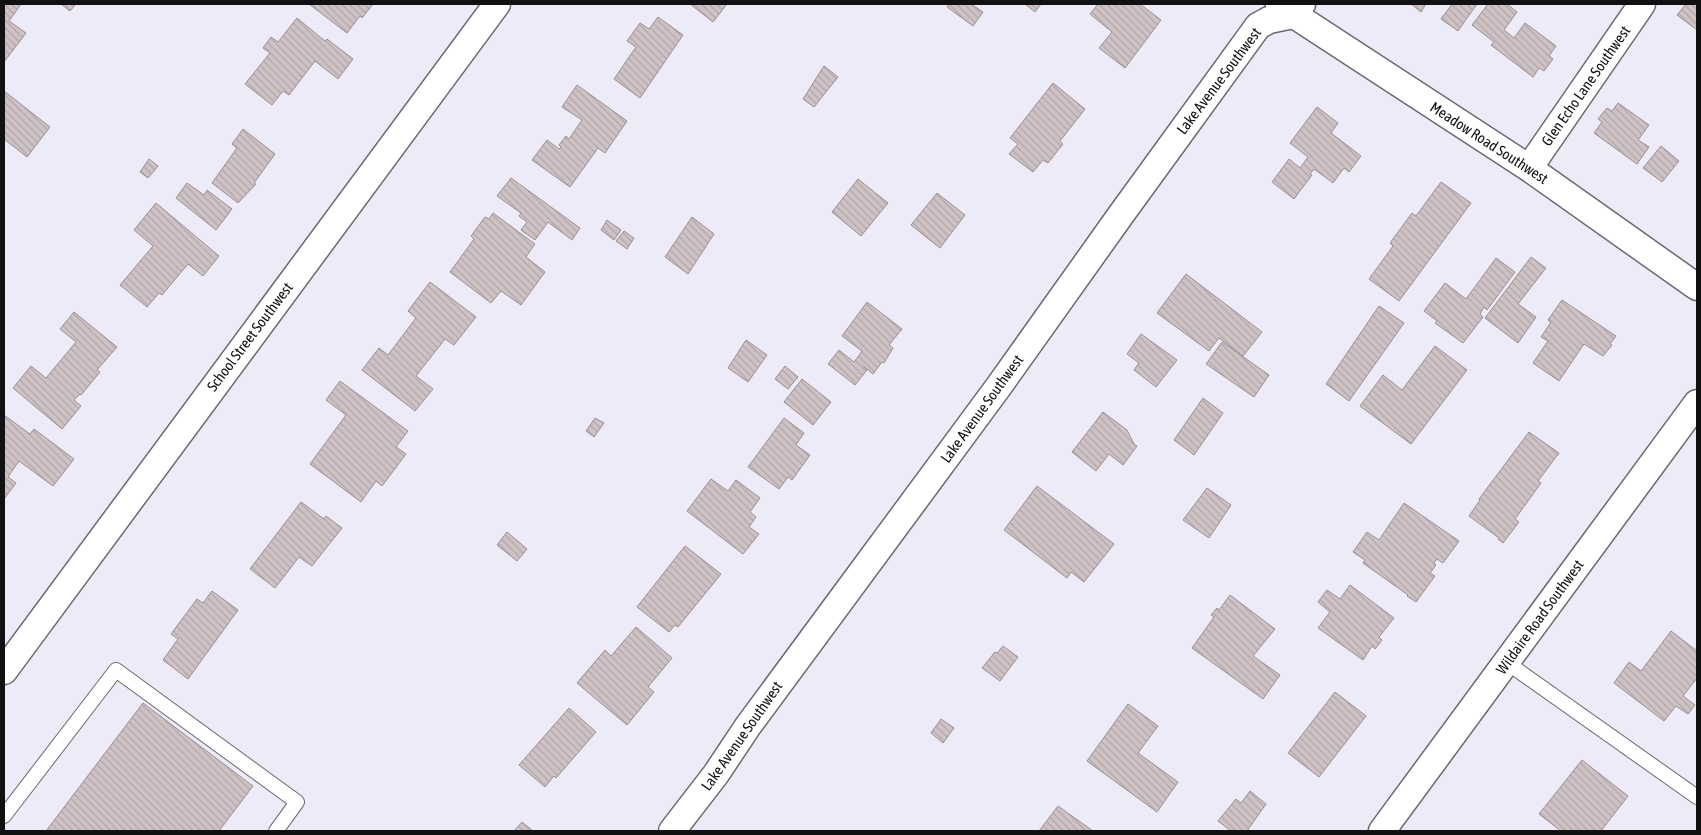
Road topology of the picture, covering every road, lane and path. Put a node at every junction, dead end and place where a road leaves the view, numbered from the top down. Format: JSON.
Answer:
{"nodes":[{"id":1,"x":497,"y":4,"type":"edge"},
{"id":2,"x":1642,"y":4,"type":"edge"},
{"id":3,"x":1291,"y":7,"type":"edge"},
{"id":4,"x":1530,"y":168,"type":"junction"},
{"id":5,"x":1697,"y":287,"type":"edge"},
{"id":6,"x":1697,"y":403,"type":"edge"},
{"id":7,"x":1506,"y":662,"type":"junction"},
{"id":8,"x":4,"y":671,"type":"edge"},
{"id":9,"x":1697,"y":797,"type":"edge"},
{"id":10,"x":4,"y":816,"type":"edge"},
{"id":11,"x":276,"y":831,"type":"edge"},
{"id":12,"x":672,"y":831,"type":"edge"},
{"id":13,"x":1382,"y":831,"type":"edge"}],
"edges":[{"from":1,"to":8,"type":"street","name":"School Street Southwest"},
{"from":2,"to":4,"type":"street","name":"Glen Echo Lane Southwest"},
{"from":3,"to":4,"type":"street","name":"Meadow Road Southwest"},
{"from":3,"to":12,"type":"street","name":"Lake Avenue Southwest"},
{"from":4,"to":5,"type":"street","name":"Meadow Road Southwest"},
{"from":6,"to":7,"type":"street","name":"Wildaire Road Southwest"},
{"from":7,"to":9,"type":"lane"},
{"from":7,"to":13,"type":"street","name":"Wildaire Road Southwest"},
{"from":10,"to":11,"type":"lane"}]}
